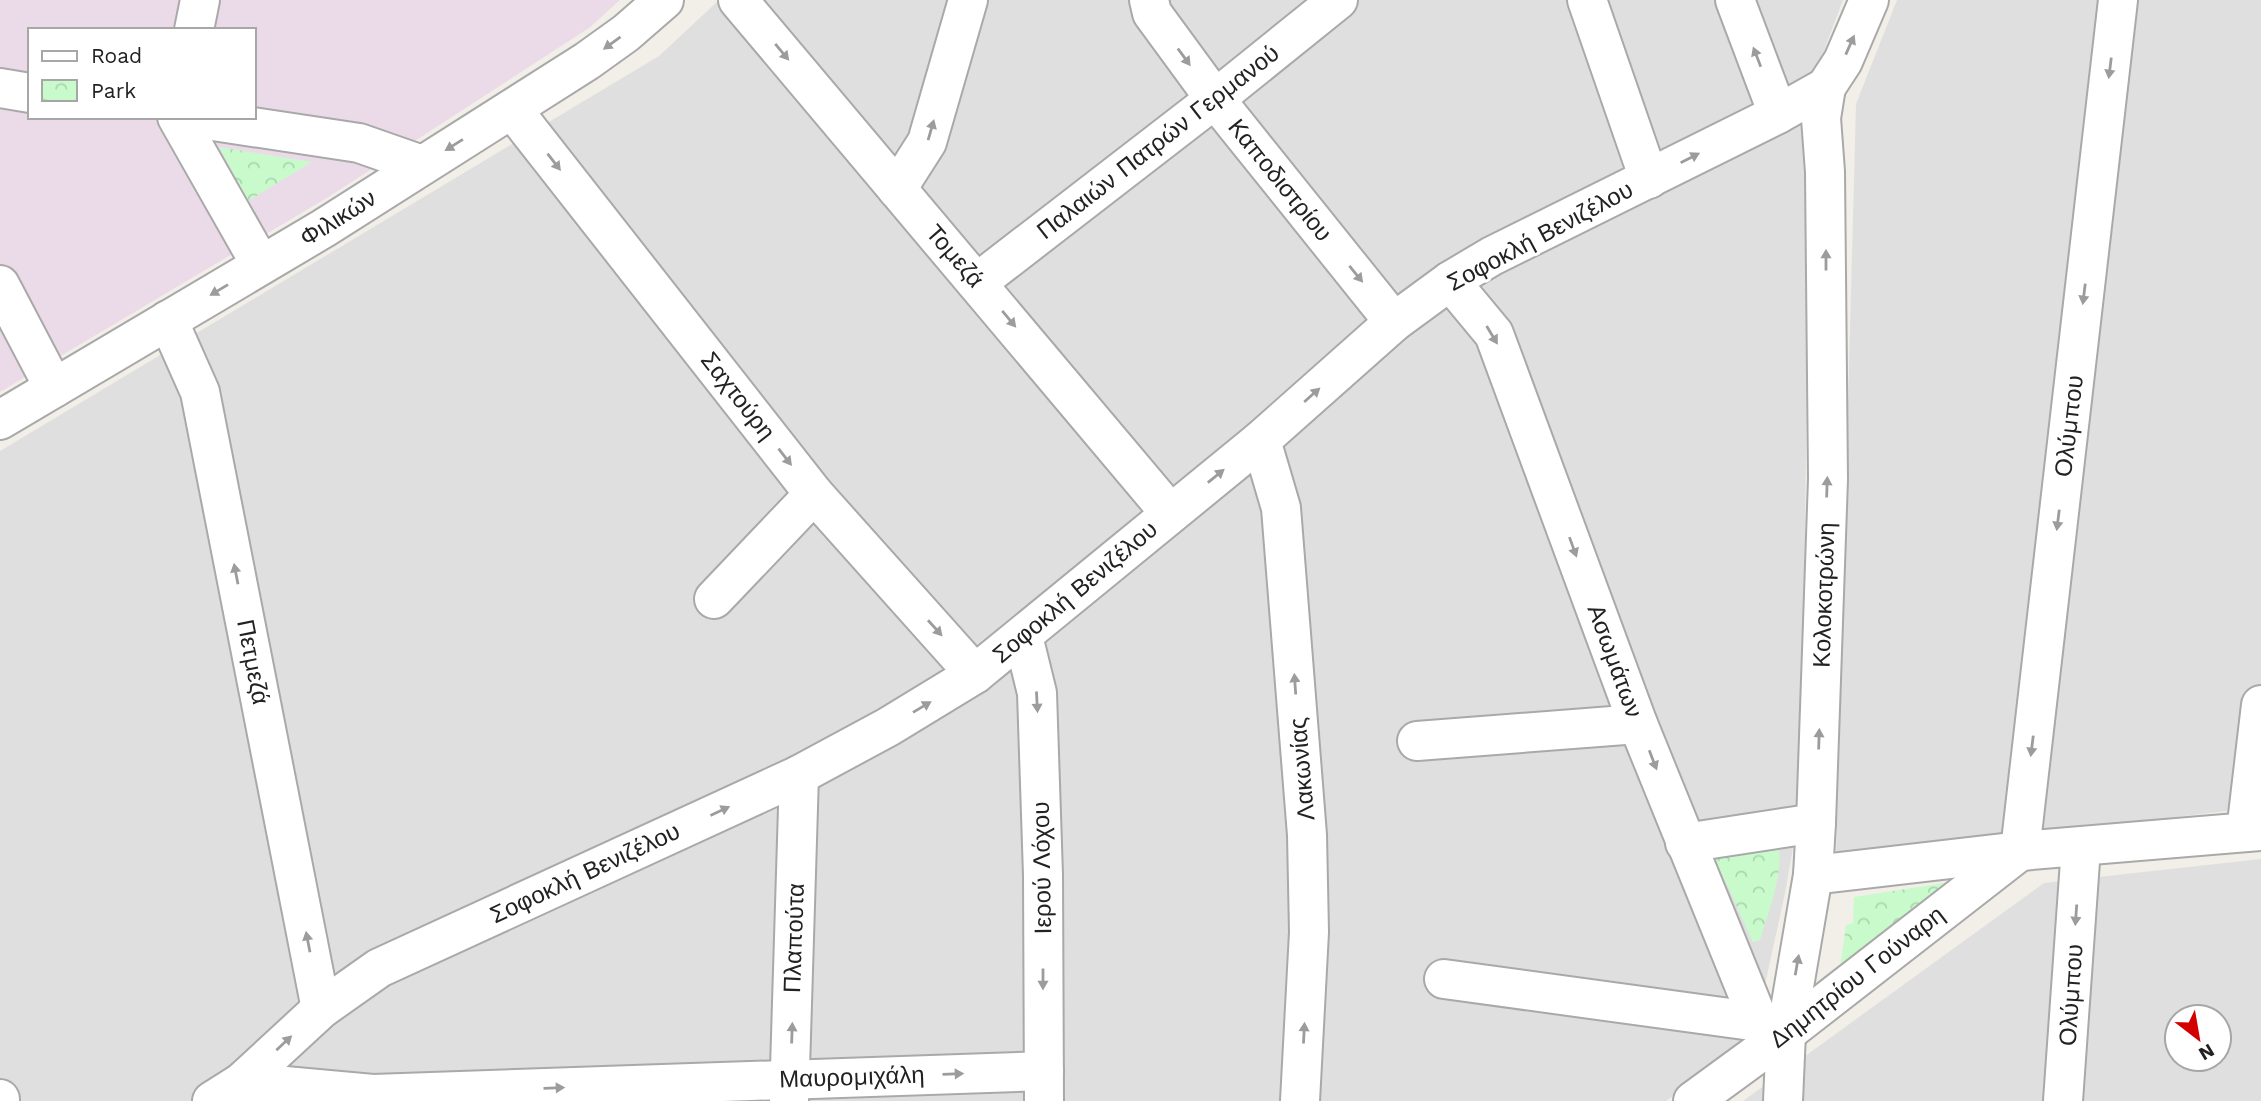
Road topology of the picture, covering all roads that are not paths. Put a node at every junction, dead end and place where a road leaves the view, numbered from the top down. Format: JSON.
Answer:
{"nodes":[{"id":1,"x":200,"y":0,"type":"edge"},
{"id":2,"x":738,"y":0,"type":"edge"},
{"id":3,"x":968,"y":0,"type":"edge"},
{"id":4,"x":1149,"y":0,"type":"edge"},
{"id":5,"x":1338,"y":0,"type":"edge"},
{"id":6,"x":1587,"y":0,"type":"edge"},
{"id":7,"x":1735,"y":0,"type":"edge"},
{"id":8,"x":1869,"y":0,"type":"edge"},
{"id":9,"x":2118,"y":0,"type":"edge"},
{"id":10,"x":662,"y":1,"type":"edge"},
{"id":11,"x":194,"y":28,"type":"edge"},
{"id":12,"x":1826,"y":88,"type":"junction"},
{"id":13,"x":0,"y":89,"type":"edge"},
{"id":14,"x":28,"y":93,"type":"edge"},
{"id":15,"x":1215,"y":99,"type":"junction"},
{"id":16,"x":512,"y":109,"type":"junction"},
{"id":17,"x":1778,"y":114,"type":"junction"},
{"id":18,"x":178,"y":119,"type":"edge"},
{"id":19,"x":200,"y":119,"type":"edge"},
{"id":20,"x":422,"y":165,"type":"junction"},
{"id":21,"x":1648,"y":179,"type":"junction"},
{"id":22,"x":897,"y":189,"type":"junction"},
{"id":23,"x":261,"y":265,"type":"junction"},
{"id":24,"x":978,"y":282,"type":"junction"},
{"id":25,"x":1450,"y":282,"type":"junction"},
{"id":26,"x":0,"y":285,"type":"edge"},
{"id":27,"x":168,"y":320,"type":"junction"},
{"id":28,"x":1394,"y":322,"type":"junction"},
{"id":29,"x":54,"y":388,"type":"junction"},
{"id":30,"x":0,"y":420,"type":"edge"},
{"id":31,"x":1261,"y":440,"type":"junction"},
{"id":32,"x":814,"y":494,"type":"junction"},
{"id":33,"x":1170,"y":513,"type":"junction"},
{"id":34,"x":713,"y":599,"type":"dead end"},
{"id":35,"x":1023,"y":636,"type":"junction"},
{"id":36,"x":975,"y":674,"type":"junction"},
{"id":37,"x":2261,"y":705,"type":"edge"},
{"id":38,"x":1639,"y":724,"type":"junction"},
{"id":39,"x":1417,"y":741,"type":"dead end"},
{"id":40,"x":799,"y":775,"type":"junction"},
{"id":41,"x":1816,"y":823,"type":"junction"},
{"id":42,"x":2254,"y":832,"type":"edge"},
{"id":43,"x":1685,"y":843,"type":"junction"},
{"id":44,"x":2081,"y":847,"type":"junction"},
{"id":45,"x":2020,"y":851,"type":"junction"},
{"id":46,"x":1813,"y":875,"type":"junction"},
{"id":47,"x":1444,"y":979,"type":"dead end"},
{"id":48,"x":321,"y":1009,"type":"junction"},
{"id":49,"x":1772,"y":1027,"type":"junction"},
{"id":50,"x":1044,"y":1086,"type":"edge"},
{"id":51,"x":790,"y":1090,"type":"edge"},
{"id":52,"x":227,"y":1092,"type":"edge"},
{"id":53,"x":1300,"y":1101,"type":"edge"},
{"id":54,"x":1693,"y":1101,"type":"edge"},
{"id":55,"x":1783,"y":1101,"type":"edge"},
{"id":56,"x":2063,"y":1101,"type":"edge"}],
"edges":[{"from":1,"to":11,"type":"street"},
{"from":2,"to":22,"type":"street","name":"Τομεζά","one_way":true},
{"from":22,"to":3,"type":"street","one_way":true},
{"from":4,"to":15,"type":"street","name":"Καποδιστρίου","one_way":true},
{"from":5,"to":15,"type":"street","name":"Παλαιών Πατρών Γερμανού"},
{"from":6,"to":21,"type":"street"},
{"from":17,"to":7,"type":"street","one_way":true},
{"from":12,"to":8,"type":"street","one_way":true},
{"from":9,"to":45,"type":"street","name":"Ολύμπου","one_way":true},
{"from":10,"to":16,"type":"street","name":"Φιλικών","one_way":true},
{"from":12,"to":17,"type":"street","name":"Σοφοκλή Βενιζέλου"},
{"from":41,"to":12,"type":"street","name":"Κολοκοτρώνη","one_way":true},
{"from":13,"to":14,"type":"street"},
{"from":15,"to":24,"type":"street","name":"Παλαιών Πατρών Γερμανού"},
{"from":15,"to":28,"type":"street","name":"Καποδιστρίου","one_way":true},
{"from":16,"to":20,"type":"street","name":"Φιλικών","one_way":true},
{"from":16,"to":32,"type":"street","name":"Σαχτούρη","one_way":true},
{"from":21,"to":17,"type":"street","name":"Σοφοκλή Βενιζέλου","one_way":true},
{"from":18,"to":23,"type":"street"},
{"from":19,"to":20,"type":"street"},
{"from":20,"to":23,"type":"street","name":"Φιλικών"},
{"from":21,"to":25,"type":"street","name":"Σοφοκλή Βενιζέλου"},
{"from":22,"to":24,"type":"street","name":"Τομεζά"},
{"from":23,"to":27,"type":"street","name":"Φιλικών","one_way":true},
{"from":24,"to":33,"type":"street","name":"Τομεζά","one_way":true},
{"from":25,"to":28,"type":"street","name":"Σοφοκλή Βενιζέλου"},
{"from":25,"to":38,"type":"street","name":"Ασωμάτων","one_way":true},
{"from":26,"to":29,"type":"street"},
{"from":27,"to":29,"type":"street","name":"Φιλικών"},
{"from":48,"to":27,"type":"street","name":"Πετμεζά","one_way":true},
{"from":31,"to":28,"type":"street","name":"Σοφοκλή Βενιζέλου","one_way":true},
{"from":29,"to":30,"type":"street","name":"Φιλικών"},
{"from":33,"to":31,"type":"street","name":"Σοφοκλή Βενιζέλου","one_way":true},
{"from":53,"to":31,"type":"street","name":"Λακωνίας","one_way":true},
{"from":32,"to":34,"type":"street"},
{"from":32,"to":36,"type":"street","name":"Σαχτούρη","one_way":true},
{"from":33,"to":35,"type":"street","name":"Σοφοκλή Βενιζέλου"},
{"from":35,"to":36,"type":"street","name":"Σοφοκλή Βενιζέλου"},
{"from":35,"to":50,"type":"street","name":"Ιερού Λόχου","one_way":true},
{"from":40,"to":36,"type":"street","name":"Σοφοκλή Βενιζέλου","one_way":true},
{"from":37,"to":42,"type":"street"},
{"from":38,"to":39,"type":"street"},
{"from":38,"to":43,"type":"street","name":"Ασωμάτων","one_way":true},
{"from":48,"to":40,"type":"street","name":"Σοφοκλή Βενιζέλου","one_way":true},
{"from":51,"to":40,"type":"street","name":"Πλαπούτα","one_way":true},
{"from":41,"to":43,"type":"street"},
{"from":41,"to":46,"type":"street","name":"Κολοκοτρώνη"},
{"from":42,"to":44,"type":"street"},
{"from":43,"to":49,"type":"street","name":"Ασωμάτων"},
{"from":44,"to":45,"type":"street"},
{"from":44,"to":56,"type":"street","name":"Ολύμπου","one_way":true},
{"from":45,"to":46,"type":"street"},
{"from":45,"to":49,"type":"street","name":"Δημητρίου Γούναρη"},
{"from":49,"to":46,"type":"street","name":"Κολοκοτρώνη","one_way":true},
{"from":47,"to":49,"type":"street"},
{"from":52,"to":48,"type":"street","name":"Σοφοκλή Βενιζέλου","one_way":true},
{"from":49,"to":54,"type":"street","name":"Δημητρίου Γούναρη"},
{"from":49,"to":55,"type":"street","name":"Κολοκοτρώνη"},
{"from":51,"to":50,"type":"street","name":"Μαυρομιχάλη","one_way":true},
{"from":52,"to":51,"type":"street","name":"Μαυρομιχάλη","one_way":true}]}
